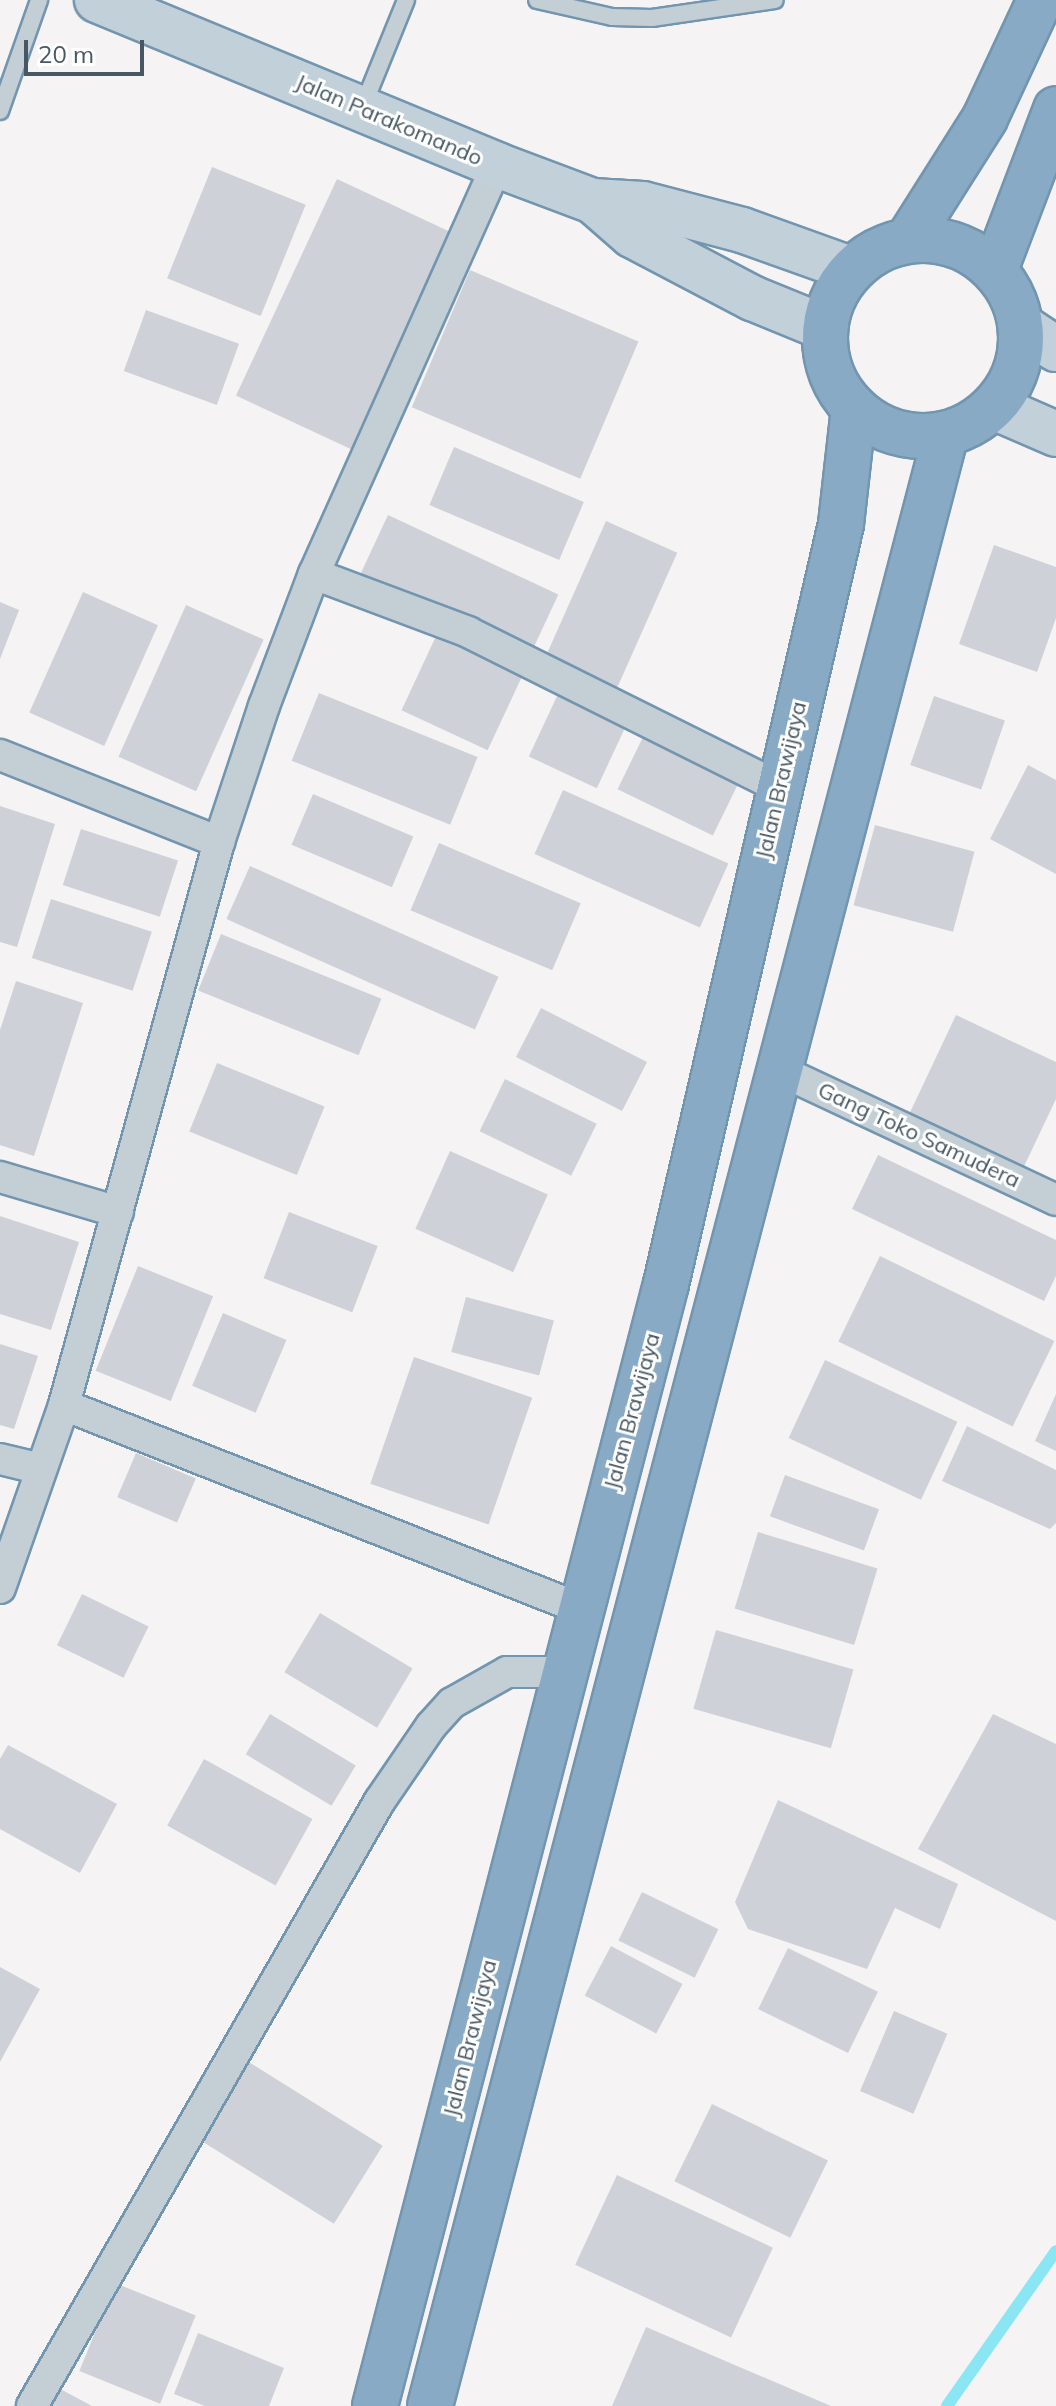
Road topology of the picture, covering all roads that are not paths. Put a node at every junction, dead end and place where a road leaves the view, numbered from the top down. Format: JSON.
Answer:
{"nodes":[{"id":1,"x":39,"y":0,"type":"edge"},
{"id":2,"x":97,"y":0,"type":"edge"},
{"id":3,"x":406,"y":0,"type":"edge"},
{"id":4,"x":537,"y":0,"type":"edge"},
{"id":5,"x":775,"y":0,"type":"edge"},
{"id":6,"x":1040,"y":0,"type":"edge"},
{"id":7,"x":362,"y":108,"type":"junction"},
{"id":8,"x":1056,"y":109,"type":"edge"},
{"id":9,"x":0,"y":111,"type":"edge"},
{"id":10,"x":497,"y":165,"type":"junction"},
{"id":11,"x":593,"y":201,"type":"junction"},
{"id":12,"x":908,"y":240,"type":"junction"},
{"id":13,"x":851,"y":269,"type":"junction"},
{"id":14,"x":995,"y":270,"type":"junction"},
{"id":15,"x":825,"y":328,"type":"junction"},
{"id":16,"x":1039,"y":337,"type":"edge"},
{"id":17,"x":994,"y":407,"type":"junction"},
{"id":18,"x":854,"y":408,"type":"junction"},
{"id":19,"x":946,"y":434,"type":"junction"},
{"id":20,"x":1056,"y":434,"type":"edge"},
{"id":21,"x":314,"y":574,"type":"junction"},
{"id":22,"x":0,"y":755,"type":"edge"},
{"id":23,"x":779,"y":787,"type":"junction"},
{"id":24,"x":219,"y":842,"type":"junction"},
{"id":25,"x":781,"y":1071,"type":"junction"},
{"id":26,"x":0,"y":1177,"type":"edge"},
{"id":27,"x":1056,"y":1200,"type":"edge"},
{"id":28,"x":118,"y":1212,"type":"junction"},
{"id":29,"x":64,"y":1405,"type":"junction"},
{"id":30,"x":0,"y":1459,"type":"edge"},
{"id":31,"x":41,"y":1469,"type":"junction"},
{"id":32,"x":0,"y":1588,"type":"edge"},
{"id":33,"x":579,"y":1608,"type":"junction"},
{"id":34,"x":568,"y":1672,"type":"junction"},
{"id":35,"x":398,"y":2319,"type":"junction"},
{"id":36,"x":451,"y":2331,"type":"junction"},
{"id":37,"x":32,"y":2406,"type":"edge"},
{"id":38,"x":375,"y":2406,"type":"edge"},
{"id":39,"x":430,"y":2406,"type":"edge"}],
"edges":[{"from":1,"to":9,"type":"lane"},
{"from":2,"to":7,"type":"street","name":"Jalan Parakomando"},
{"from":3,"to":7,"type":"lane"},
{"from":4,"to":5,"type":"lane"},
{"from":6,"to":12,"type":"highway"},
{"from":7,"to":10,"type":"street","name":"Jalan Parakomando"},
{"from":8,"to":14,"type":"highway"},
{"from":10,"to":11,"type":"street","name":"Jalan Parakomando"},
{"from":10,"to":21,"type":"street"},
{"from":11,"to":13,"type":"street","name":"Jalan Parakomando"},
{"from":11,"to":15,"type":"street","name":"Jalan Parakomando"},
{"from":12,"to":13,"type":"highway"},
{"from":12,"to":14,"type":"highway"},
{"from":13,"to":15,"type":"highway"},
{"from":14,"to":16,"type":"highway"},
{"from":15,"to":18,"type":"highway"},
{"from":16,"to":17,"type":"highway"},
{"from":17,"to":19,"type":"highway"},
{"from":17,"to":20,"type":"street"},
{"from":18,"to":19,"type":"highway"},
{"from":18,"to":23,"type":"highway","name":"Jalan Brawijaya"},
{"from":19,"to":25,"type":"highway"},
{"from":21,"to":23,"type":"street"},
{"from":21,"to":24,"type":"street"},
{"from":22,"to":24,"type":"street"},
{"from":23,"to":33,"type":"highway","name":"Jalan Brawijaya"},
{"from":24,"to":28,"type":"street"},
{"from":25,"to":27,"type":"street","name":"Gang Toko Samudera"},
{"from":25,"to":36,"type":"highway"},
{"from":26,"to":28,"type":"street"},
{"from":28,"to":29,"type":"street"},
{"from":29,"to":31,"type":"street"},
{"from":29,"to":33,"type":"street"},
{"from":30,"to":31,"type":"street"},
{"from":31,"to":32,"type":"street"},
{"from":33,"to":34,"type":"highway","name":"Jalan Brawijaya"},
{"from":34,"to":35,"type":"highway","name":"Jalan Brawijaya"},
{"from":34,"to":37,"type":"street"},
{"from":35,"to":36,"type":"highway"},
{"from":35,"to":38,"type":"highway","name":"Jalan Brawijaya"},
{"from":36,"to":39,"type":"highway"}]}
